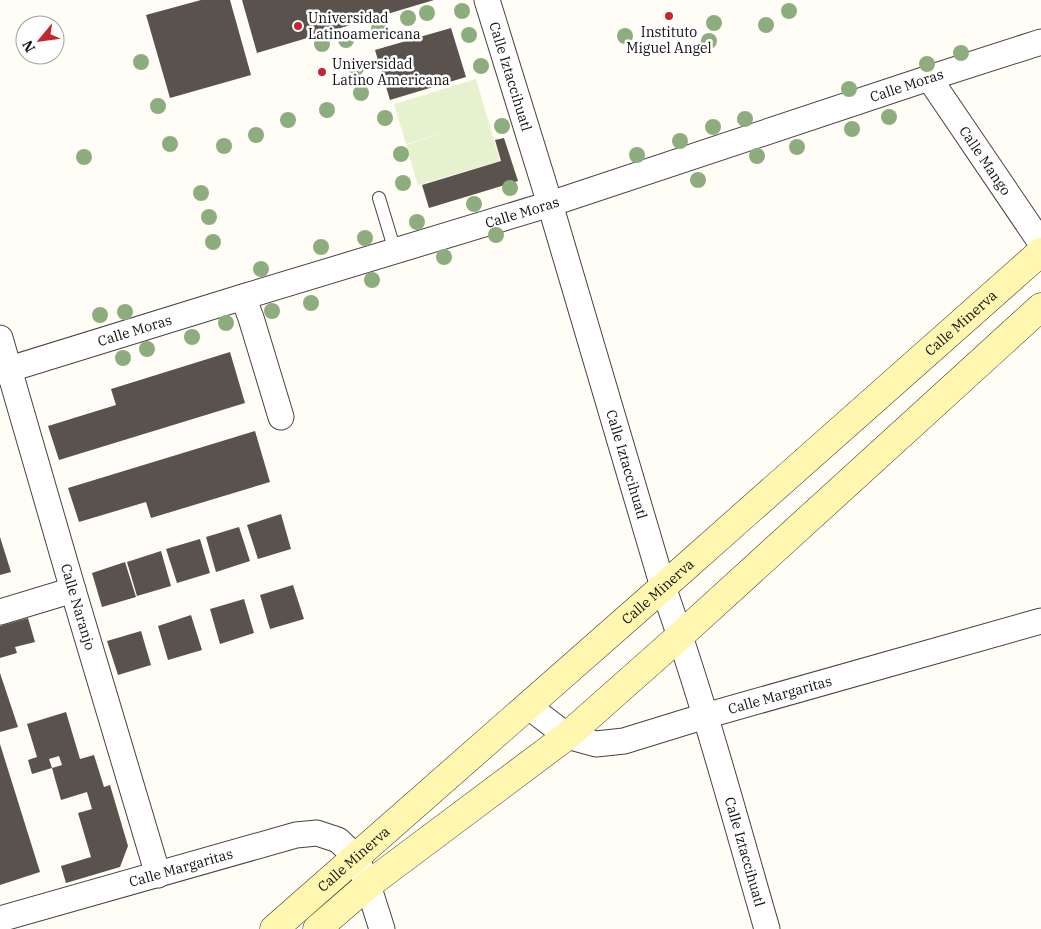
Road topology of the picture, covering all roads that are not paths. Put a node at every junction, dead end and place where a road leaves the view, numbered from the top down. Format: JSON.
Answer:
{"nodes":[{"id":1,"x":487,"y":0,"type":"edge"},
{"id":2,"x":1041,"y":42,"type":"edge"},
{"id":3,"x":929,"y":78,"type":"junction"},
{"id":4,"x":379,"y":198,"type":"dead end"},
{"id":5,"x":550,"y":204,"type":"junction"},
{"id":6,"x":1041,"y":243,"type":"edge"},
{"id":7,"x":395,"y":251,"type":"junction"},
{"id":8,"x":1041,"y":252,"type":"edge"},
{"id":9,"x":243,"y":296,"type":"junction"},
{"id":10,"x":1041,"y":307,"type":"edge"},
{"id":11,"x":0,"y":338,"type":"edge"},
{"id":12,"x":5,"y":370,"type":"edge"},
{"id":13,"x":281,"y":416,"type":"dead end"},
{"id":14,"x":663,"y":587,"type":"junction"},
{"id":15,"x":73,"y":590,"type":"junction"},
{"id":16,"x":0,"y":612,"type":"edge"},
{"id":17,"x":1041,"y":621,"type":"edge"},
{"id":18,"x":681,"y":635,"type":"junction"},
{"id":19,"x":528,"y":706,"type":"junction"},
{"id":20,"x":705,"y":716,"type":"junction"},
{"id":21,"x":568,"y":736,"type":"junction"},
{"id":22,"x":356,"y":857,"type":"junction"},
{"id":23,"x":158,"y":875,"type":"junction"},
{"id":24,"x":368,"y":885,"type":"junction"},
{"id":25,"x":0,"y":919,"type":"edge"},
{"id":26,"x":274,"y":929,"type":"edge"},
{"id":27,"x":317,"y":929,"type":"edge"},
{"id":28,"x":382,"y":929,"type":"edge"},
{"id":29,"x":767,"y":929,"type":"edge"}],
"edges":[{"from":1,"to":5,"type":"street","name":"Calle Iztaccihuatl"},
{"from":2,"to":3,"type":"street","name":"Calle Moras"},
{"from":3,"to":5,"type":"street","name":"Calle Moras"},
{"from":3,"to":6,"type":"street","name":"Calle Mango"},
{"from":4,"to":7,"type":"lane"},
{"from":5,"to":7,"type":"street","name":"Calle Moras"},
{"from":5,"to":14,"type":"street","name":"Calle Iztaccihuatl"},
{"from":7,"to":9,"type":"street","name":"Calle Moras"},
{"from":8,"to":14,"type":"street","name":"Calle Minerva"},
{"from":9,"to":12,"type":"street","name":"Calle Moras"},
{"from":9,"to":13,"type":"street"},
{"from":10,"to":18,"type":"street","name":"Calle Minerva"},
{"from":11,"to":12,"type":"street","name":"Calle Naranjo"},
{"from":12,"to":15,"type":"street","name":"Calle Naranjo"},
{"from":14,"to":18,"type":"street","name":"Calle Iztaccihuatl"},
{"from":14,"to":19,"type":"street","name":"Calle Minerva"},
{"from":15,"to":16,"type":"street"},
{"from":15,"to":23,"type":"street","name":"Calle Naranjo"},
{"from":17,"to":20,"type":"street","name":"Calle Margaritas"},
{"from":18,"to":20,"type":"street","name":"Calle Iztaccihuatl"},
{"from":18,"to":21,"type":"street","name":"Calle Minerva"},
{"from":19,"to":21,"type":"street","name":"Calle Margaritas"},
{"from":19,"to":22,"type":"street","name":"Calle Minerva"},
{"from":20,"to":21,"type":"street","name":"Calle Margaritas"},
{"from":20,"to":29,"type":"street","name":"Calle Iztaccihuatl"},
{"from":21,"to":24,"type":"street","name":"Calle Minerva"},
{"from":22,"to":23,"type":"street","name":"Calle Margaritas"},
{"from":22,"to":24,"type":"street"},
{"from":22,"to":26,"type":"street","name":"Calle Minerva"},
{"from":23,"to":25,"type":"street","name":"Calle Margaritas"},
{"from":24,"to":27,"type":"street","name":"Calle Minerva"},
{"from":24,"to":28,"type":"street"}]}
